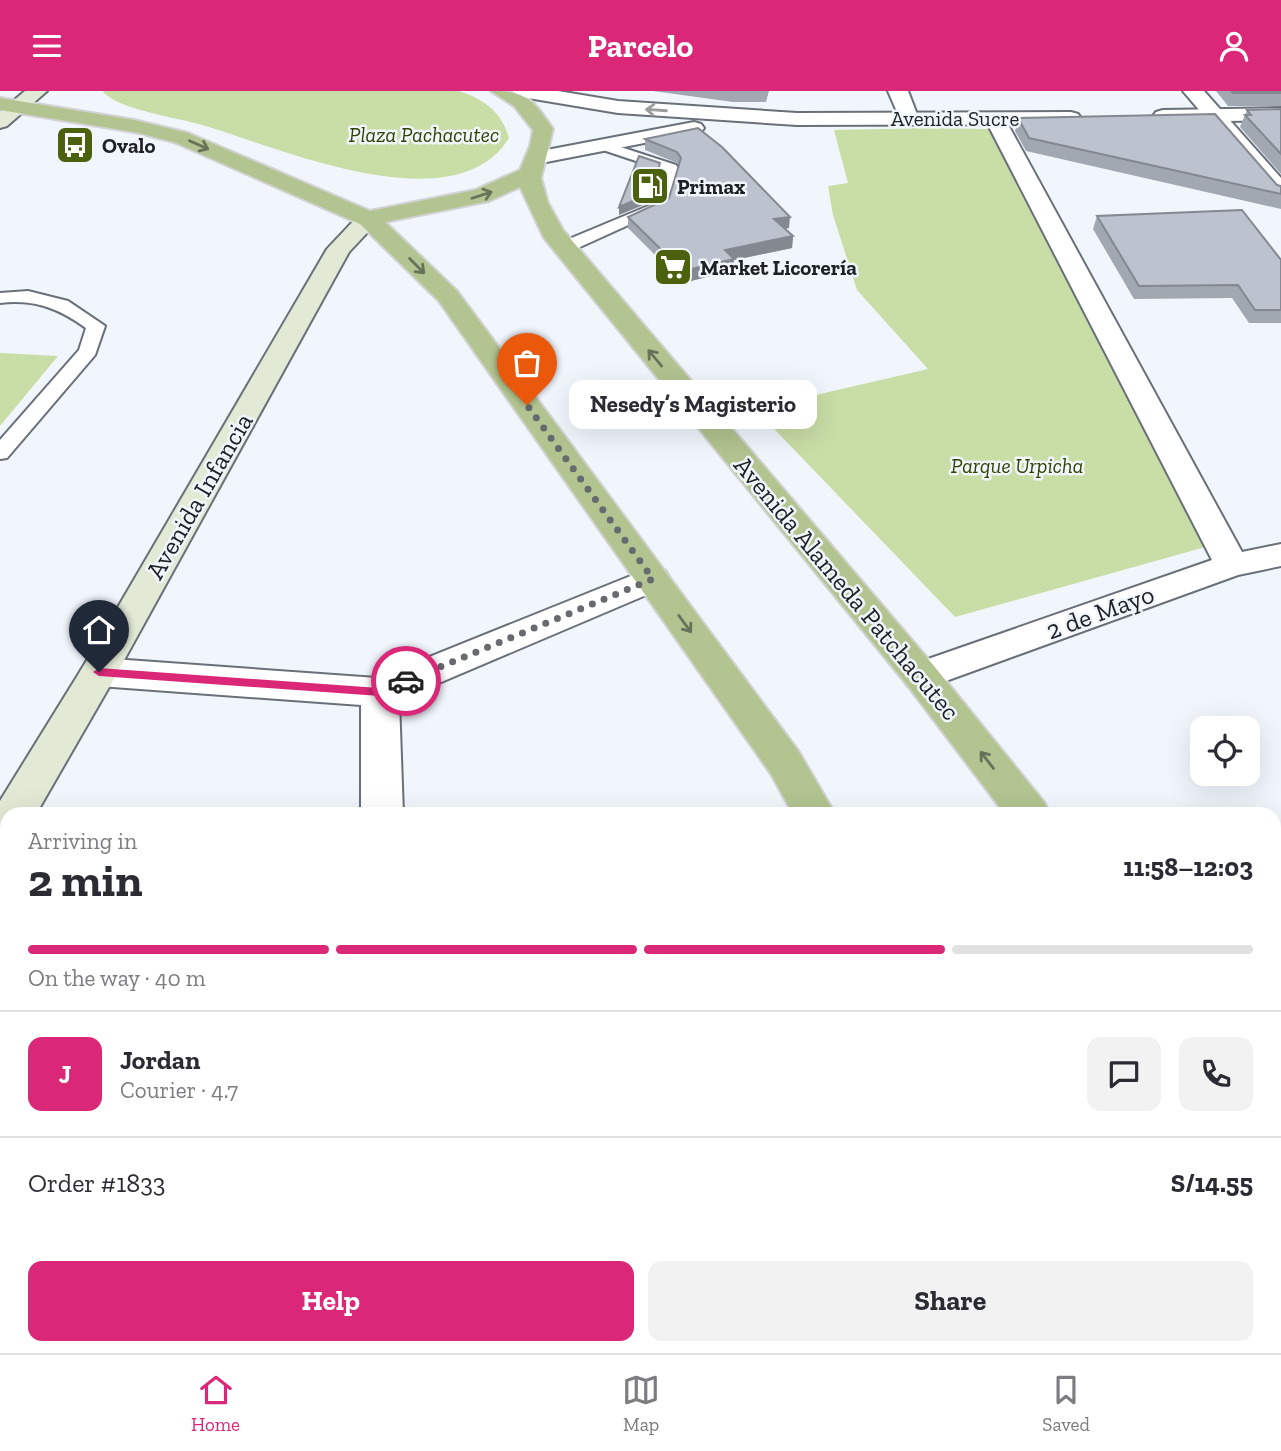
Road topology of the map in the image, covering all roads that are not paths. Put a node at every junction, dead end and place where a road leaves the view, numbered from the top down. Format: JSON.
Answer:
{"nodes":[{"id":1,"x":37,"y":91,"type":"edge"},
{"id":2,"x":501,"y":91,"type":"edge"},
{"id":3,"x":522,"y":91,"type":"edge"},
{"id":4,"x":898,"y":91,"type":"edge"},
{"id":5,"x":1193,"y":91,"type":"edge"},
{"id":6,"x":69,"y":94,"type":"dead end"},
{"id":7,"x":9,"y":105,"type":"edge"},
{"id":8,"x":1281,"y":114,"type":"edge"},
{"id":9,"x":1216,"y":116,"type":"junction"},
{"id":10,"x":908,"y":117,"type":"junction"},
{"id":11,"x":1092,"y":117,"type":"edge"},
{"id":12,"x":1147,"y":117,"type":"edge"},
{"id":13,"x":797,"y":119,"type":"junction"},
{"id":14,"x":995,"y":119,"type":"junction"},
{"id":15,"x":0,"y":122,"type":"edge"},
{"id":16,"x":134,"y":126,"type":"junction"},
{"id":17,"x":603,"y":145,"type":"junction"},
{"id":18,"x":533,"y":166,"type":"junction"},
{"id":19,"x":1281,"y":193,"type":"edge"},
{"id":20,"x":368,"y":219,"type":"junction"},
{"id":21,"x":563,"y":248,"type":"junction"},
{"id":22,"x":0,"y":298,"type":"edge"},
{"id":23,"x":0,"y":453,"type":"edge"},
{"id":24,"x":1281,"y":555,"type":"edge"},
{"id":25,"x":1231,"y":565,"type":"junction"},
{"id":26,"x":653,"y":579,"type":"junction"},
{"id":27,"x":99,"y":672,"type":"junction"},
{"id":28,"x":921,"y":676,"type":"junction"},
{"id":29,"x":380,"y":692,"type":"junction"},
{"id":30,"x":19,"y":807,"type":"edge"},
{"id":31,"x":382,"y":807,"type":"edge"},
{"id":32,"x":810,"y":807,"type":"edge"},
{"id":33,"x":1024,"y":807,"type":"edge"}],
"edges":[{"from":1,"to":7,"type":"main road"},
{"from":2,"to":18,"type":"highway"},
{"from":13,"to":3,"type":"street","name":"Avenida Sucre","one_way":true},
{"from":4,"to":10,"type":"street"},
{"from":5,"to":9,"type":"street"},
{"from":6,"to":16,"type":"highway"},
{"from":7,"to":15,"type":"main road"},
{"from":7,"to":16,"type":"highway"},
{"from":8,"to":9,"type":"street"},
{"from":9,"to":12,"type":"street"},
{"from":9,"to":19,"type":"street"},
{"from":10,"to":13,"type":"street","name":"Avenida Sucre"},
{"from":10,"to":14,"type":"street","name":"Avenida Sucre"},
{"from":11,"to":14,"type":"street","name":"Avenida Sucre"},
{"from":13,"to":17,"type":"street","name":"Avenida Sucre"},
{"from":14,"to":25,"type":"street"},
{"from":16,"to":20,"type":"highway","one_way":true},
{"from":17,"to":18,"type":"street","name":"Avenida Sucre"},
{"from":17,"to":21,"type":"lane"},
{"from":20,"to":18,"type":"highway","one_way":true},
{"from":18,"to":21,"type":"highway","name":"Avenida Alameda Patchacutec"},
{"from":20,"to":26,"type":"highway","one_way":true},
{"from":20,"to":27,"type":"main road","name":"Avenida Infancia"},
{"from":28,"to":21,"type":"highway","name":"Avenida Alameda Patchacutec","one_way":true},
{"from":22,"to":23,"type":"lane"},
{"from":24,"to":25,"type":"street","name":"2 de Mayo"},
{"from":25,"to":28,"type":"street","name":"2 de Mayo"},
{"from":26,"to":29,"type":"street"},
{"from":26,"to":32,"type":"highway","one_way":true},
{"from":27,"to":29,"type":"street"},
{"from":27,"to":30,"type":"main road","name":"Avenida Infancia"},
{"from":33,"to":28,"type":"highway","name":"Avenida Alameda Patchacutec","one_way":true},
{"from":29,"to":31,"type":"street"}]}
